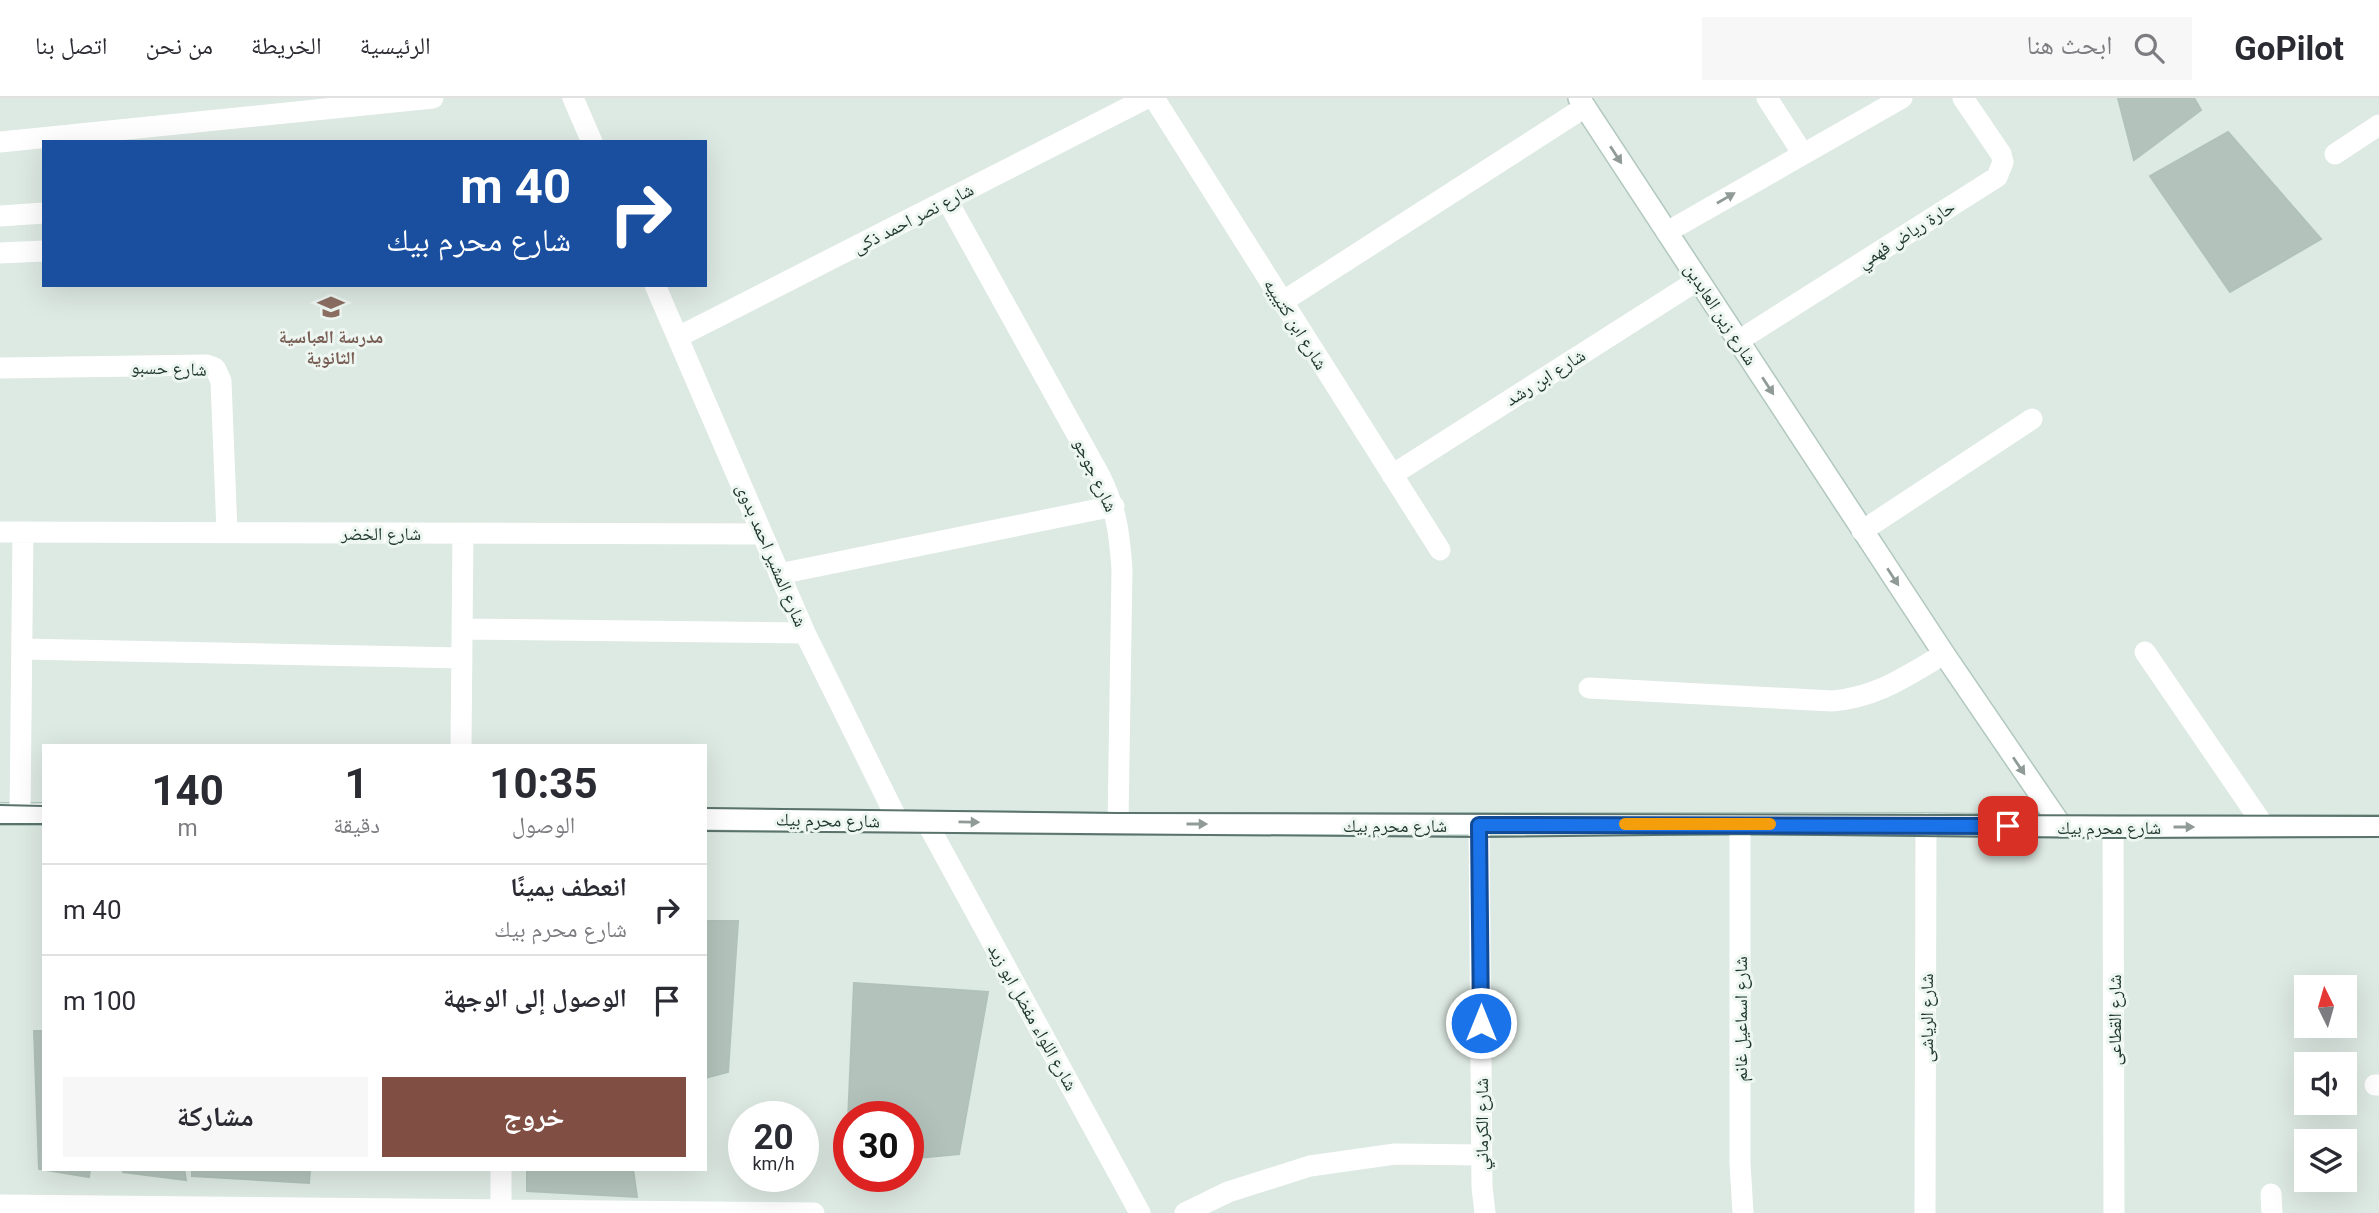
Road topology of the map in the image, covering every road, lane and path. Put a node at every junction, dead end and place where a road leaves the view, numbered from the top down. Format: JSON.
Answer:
{"nodes":[{"id":1,"x":433,"y":98,"type":"edge"},
{"id":2,"x":573,"y":98,"type":"edge"},
{"id":3,"x":1147,"y":98,"type":"edge"},
{"id":4,"x":1154,"y":98,"type":"edge"},
{"id":5,"x":1767,"y":98,"type":"edge"},
{"id":6,"x":1902,"y":98,"type":"edge"},
{"id":7,"x":1963,"y":98,"type":"edge"},
{"id":8,"x":1582,"y":103,"type":"edge"},
{"id":9,"x":2379,"y":125,"type":"edge"},
{"id":10,"x":591,"y":140,"type":"edge"},
{"id":11,"x":0,"y":142,"type":"edge"},
{"id":12,"x":1804,"y":154,"type":"junction"},
{"id":13,"x":2335,"y":154,"type":"dead end"},
{"id":14,"x":947,"y":200,"type":"junction"},
{"id":15,"x":42,"y":213,"type":"edge"},
{"id":16,"x":0,"y":216,"type":"edge"},
{"id":17,"x":1667,"y":232,"type":"junction"},
{"id":18,"x":42,"y":251,"type":"edge"},
{"id":19,"x":0,"y":253,"type":"edge"},
{"id":20,"x":1698,"y":280,"type":"junction"},
{"id":21,"x":656,"y":287,"type":"edge"},
{"id":22,"x":1282,"y":302,"type":"junction"},
{"id":23,"x":678,"y":337,"type":"junction"},
{"id":24,"x":1738,"y":341,"type":"junction"},
{"id":25,"x":0,"y":368,"type":"edge"},
{"id":26,"x":2032,"y":419,"type":"dead end"},
{"id":27,"x":1392,"y":475,"type":"junction"},
{"id":28,"x":1114,"y":506,"type":"junction"},
{"id":29,"x":1862,"y":531,"type":"junction"},
{"id":30,"x":0,"y":532,"type":"edge"},
{"id":31,"x":23,"y":532,"type":"junction"},
{"id":32,"x":226,"y":532,"type":"junction"},
{"id":33,"x":463,"y":533,"type":"junction"},
{"id":34,"x":762,"y":534,"type":"junction"},
{"id":35,"x":1440,"y":550,"type":"dead end"},
{"id":36,"x":779,"y":574,"type":"junction"},
{"id":37,"x":463,"y":629,"type":"junction"},
{"id":38,"x":806,"y":633,"type":"junction"},
{"id":39,"x":22,"y":649,"type":"junction"},
{"id":40,"x":2145,"y":652,"type":"dead end"},
{"id":41,"x":1944,"y":654,"type":"junction"},
{"id":42,"x":462,"y":658,"type":"junction"},
{"id":43,"x":1589,"y":688,"type":"dead end"},
{"id":44,"x":461,"y":744,"type":"edge"},
{"id":45,"x":10,"y":814,"type":"edge"},
{"id":46,"x":42,"y":814,"type":"edge"},
{"id":47,"x":707,"y":819,"type":"edge"},
{"id":48,"x":898,"y":821,"type":"junction"},
{"id":49,"x":926,"y":821,"type":"junction"},
{"id":50,"x":1118,"y":824,"type":"junction"},
{"id":51,"x":1740,"y":824,"type":"junction"},
{"id":52,"x":1926,"y":824,"type":"junction"},
{"id":53,"x":1479,"y":825,"type":"junction"},
{"id":54,"x":2379,"y":826,"type":"edge"},
{"id":55,"x":2062,"y":827,"type":"junction"},
{"id":56,"x":2113,"y":827,"type":"junction"},
{"id":57,"x":2264,"y":827,"type":"junction"},
{"id":58,"x":1482,"y":1155,"type":"junction"},
{"id":59,"x":501,"y":1171,"type":"edge"},
{"id":60,"x":0,"y":1205,"type":"edge"},
{"id":61,"x":148,"y":1210,"type":"edge"},
{"id":62,"x":501,"y":1212,"type":"edge"},
{"id":63,"x":814,"y":1213,"type":"edge"},
{"id":64,"x":1140,"y":1213,"type":"edge"},
{"id":65,"x":1185,"y":1213,"type":"edge"},
{"id":66,"x":1485,"y":1213,"type":"edge"},
{"id":67,"x":1743,"y":1213,"type":"edge"},
{"id":68,"x":1925,"y":1213,"type":"edge"},
{"id":69,"x":2114,"y":1213,"type":"edge"}],
"edges":[{"from":1,"to":11,"type":"street"},
{"from":2,"to":10,"type":"street"},
{"from":3,"to":14,"type":"street","name":"شارع نصر احمد ذكى"},
{"from":4,"to":22,"type":"street","name":"شارع ابن كتيبيه"},
{"from":5,"to":12,"type":"street"},
{"from":6,"to":12,"type":"street"},
{"from":7,"to":24,"type":"street","name":"حارة رياض فهمي"},
{"from":8,"to":17,"type":"street","name":"شارع زين العابدين","one_way":true},
{"from":8,"to":22,"type":"street"},
{"from":9,"to":13,"type":"street"},
{"from":17,"to":12,"type":"street","one_way":true},
{"from":14,"to":23,"type":"street","name":"شارع نصر احمد ذكى"},
{"from":14,"to":28,"type":"street","name":"شارع جوجو"},
{"from":15,"to":16,"type":"street"},
{"from":17,"to":20,"type":"street","name":"شارع زين العابدين"},
{"from":18,"to":19,"type":"street"},
{"from":20,"to":24,"type":"street","name":"شارع زين العابدين"},
{"from":20,"to":27,"type":"street","name":"شارع ابن رشد"},
{"from":21,"to":23,"type":"street","name":"شارع المشير احمد بدوى"},
{"from":22,"to":27,"type":"street","name":"شارع ابن كتيبيه"},
{"from":23,"to":34,"type":"street","name":"شارع المشير احمد بدوى"},
{"from":24,"to":29,"type":"street","name":"شارع زين العابدين","one_way":true},
{"from":25,"to":32,"type":"street","name":"شارع حسبو"},
{"from":26,"to":29,"type":"street"},
{"from":27,"to":35,"type":"street","name":"شارع ابن كتيبيه"},
{"from":28,"to":36,"type":"street"},
{"from":28,"to":50,"type":"street","name":"شارع جوجو"},
{"from":29,"to":41,"type":"street","name":"شارع زين العابدين","one_way":true},
{"from":30,"to":31,"type":"street","name":"شارع الخضر"},
{"from":31,"to":32,"type":"street","name":"شارع الخضر"},
{"from":31,"to":39,"type":"street"},
{"from":32,"to":33,"type":"street","name":"شارع الخضر"},
{"from":33,"to":34,"type":"street","name":"شارع الخضر"},
{"from":33,"to":37,"type":"street"},
{"from":34,"to":36,"type":"street","name":"شارع المشير احمد بدوى"},
{"from":36,"to":38,"type":"street","name":"شارع المشير احمد بدوى"},
{"from":37,"to":38,"type":"street"},
{"from":37,"to":42,"type":"street"},
{"from":38,"to":48,"type":"street","name":"شارع المشير احمد بدوى"},
{"from":39,"to":42,"type":"street"},
{"from":39,"to":45,"type":"street"},
{"from":40,"to":57,"type":"street"},
{"from":41,"to":43,"type":"street"},
{"from":41,"to":55,"type":"street","name":"شارع زين العابدين","one_way":true},
{"from":42,"to":44,"type":"street"},
{"from":45,"to":46,"type":"street"},
{"from":47,"to":48,"type":"street","name":"شارع محرم بيك"},
{"from":48,"to":49,"type":"street","name":"شارع محرم بيك"},
{"from":49,"to":50,"type":"street","name":"شارع محرم بيك","one_way":true},
{"from":49,"to":64,"type":"street","name":"شارع اللواء مفضل ابو زيد"},
{"from":50,"to":53,"type":"street","name":"شارع محرم بيك","one_way":true},
{"from":51,"to":52,"type":"street","name":"شارع محرم بيك"},
{"from":51,"to":53,"type":"street","name":"شارع محرم بيك"},
{"from":51,"to":67,"type":"street","name":"شارع اسماعيل غانم"},
{"from":52,"to":55,"type":"street","name":"شارع محرم بيك"},
{"from":52,"to":68,"type":"street","name":"شارع الرياشى"},
{"from":53,"to":58,"type":"street","name":"شارع الكرماني"},
{"from":54,"to":57,"type":"street","name":"شارع محرم بيك"},
{"from":55,"to":56,"type":"street","name":"شارع محرم بيك"},
{"from":56,"to":57,"type":"street","name":"شارع محرم بيك","one_way":true},
{"from":56,"to":69,"type":"street","name":"شارع القطاعى"},
{"from":58,"to":65,"type":"street"},
{"from":58,"to":66,"type":"street","name":"شارع الكرماني"},
{"from":59,"to":62,"type":"street"},
{"from":60,"to":61,"type":"street"},
{"from":61,"to":62,"type":"street"},
{"from":62,"to":63,"type":"street"}]}
